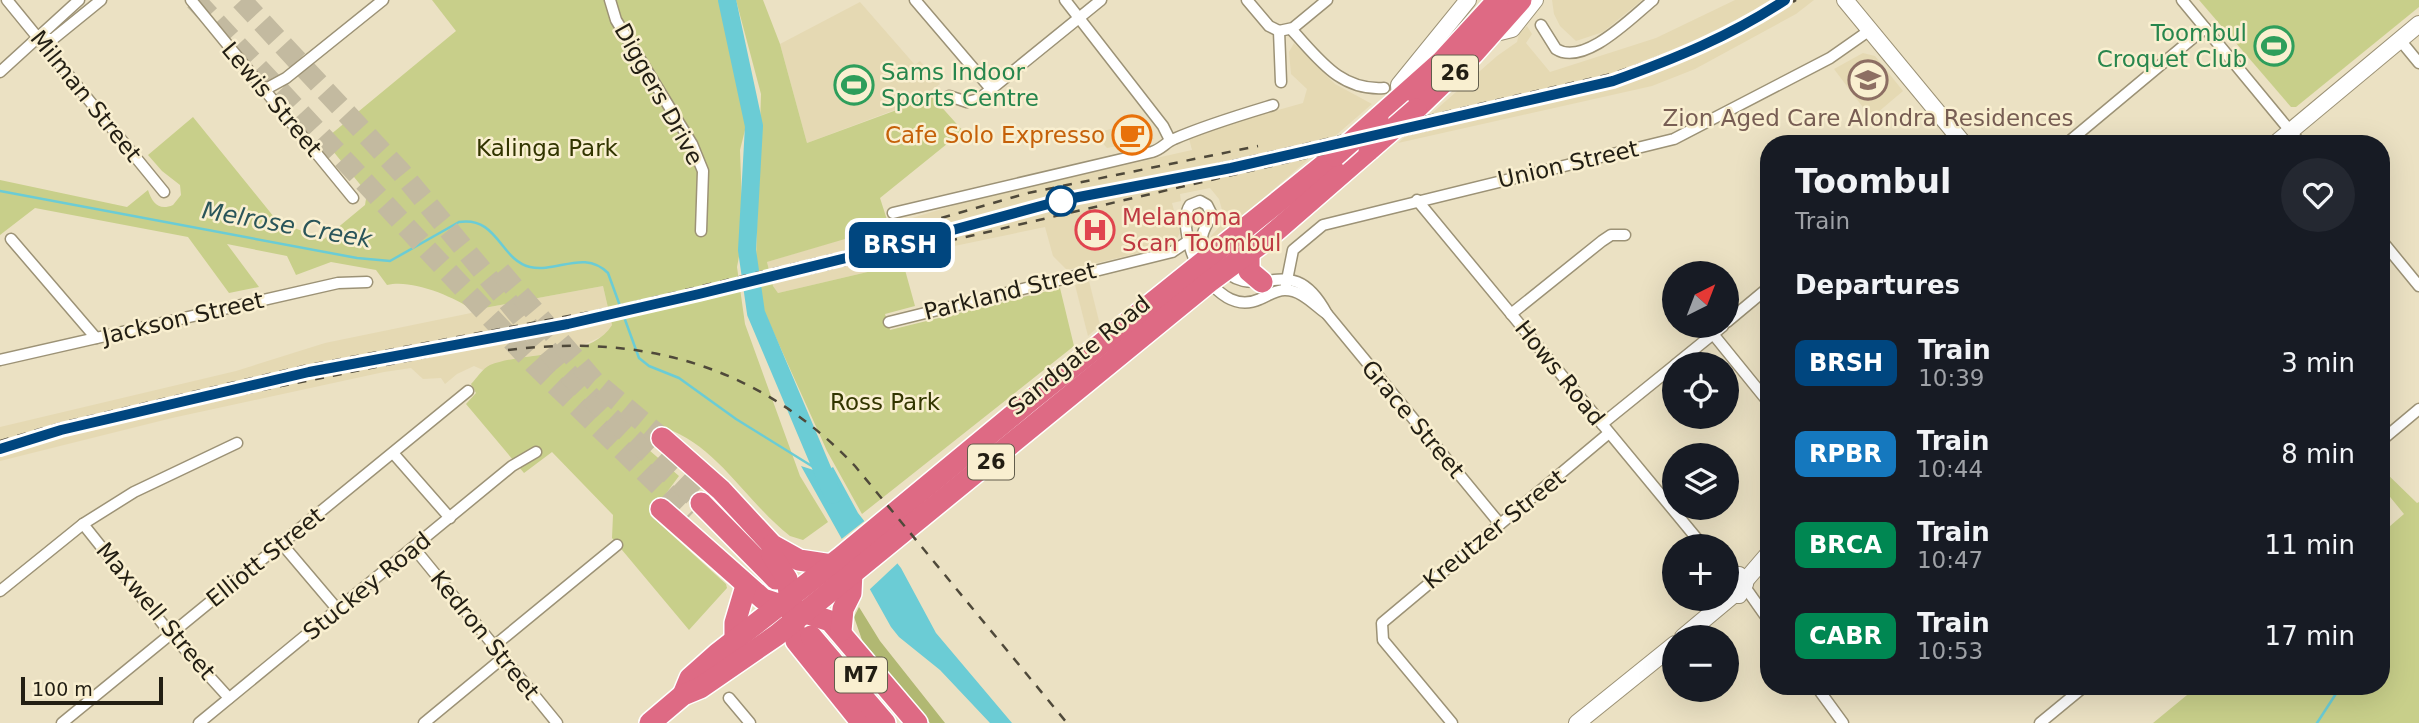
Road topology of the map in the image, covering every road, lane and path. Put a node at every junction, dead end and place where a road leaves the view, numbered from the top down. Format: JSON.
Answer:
{"nodes":[{"id":1,"x":7,"y":0,"type":"edge"},
{"id":2,"x":79,"y":0,"type":"edge"},
{"id":3,"x":101,"y":0,"type":"edge"},
{"id":4,"x":191,"y":0,"type":"edge"},
{"id":5,"x":610,"y":0,"type":"edge"},
{"id":6,"x":915,"y":0,"type":"edge"},
{"id":7,"x":1065,"y":0,"type":"edge"},
{"id":8,"x":1101,"y":0,"type":"edge"},
{"id":9,"x":1247,"y":0,"type":"edge"},
{"id":10,"x":1327,"y":0,"type":"edge"},
{"id":11,"x":1468,"y":0,"type":"edge"},
{"id":12,"x":1498,"y":0,"type":"edge"},
{"id":13,"x":1521,"y":0,"type":"edge"},
{"id":14,"x":1535,"y":0,"type":"edge"},
{"id":15,"x":1653,"y":0,"type":"edge"},
{"id":16,"x":1846,"y":0,"type":"edge"},
{"id":17,"x":2182,"y":0,"type":"edge"},
{"id":18,"x":379,"y":1,"type":"edge"},
{"id":19,"x":1078,"y":19,"type":"junction"},
{"id":20,"x":2419,"y":24,"type":"edge"},
{"id":21,"x":1541,"y":25,"type":"dead end"},
{"id":22,"x":2205,"y":28,"type":"junction"},
{"id":23,"x":1285,"y":30,"type":"junction"},
{"id":24,"x":1870,"y":30,"type":"junction"},
{"id":25,"x":1492,"y":34,"type":"junction"},
{"id":26,"x":39,"y":40,"type":"junction"},
{"id":27,"x":2400,"y":40,"type":"junction"},
{"id":28,"x":2419,"y":63,"type":"edge"},
{"id":29,"x":0,"y":72,"type":"edge"},
{"id":30,"x":1281,"y":82,"type":"dead end"},
{"id":31,"x":991,"y":89,"type":"junction"},
{"id":32,"x":264,"y":90,"type":"junction"},
{"id":33,"x":949,"y":96,"type":"dead end"},
{"id":34,"x":1400,"y":99,"type":"junction"},
{"id":35,"x":1273,"y":105,"type":"dead end"},
{"id":36,"x":1951,"y":135,"type":"edge"},
{"id":37,"x":2077,"y":135,"type":"edge"},
{"id":38,"x":2293,"y":135,"type":"edge"},
{"id":39,"x":2297,"y":135,"type":"edge"},
{"id":40,"x":1170,"y":141,"type":"junction"},
{"id":41,"x":164,"y":192,"type":"dead end"},
{"id":42,"x":354,"y":198,"type":"dead end"},
{"id":43,"x":1417,"y":200,"type":"junction"},
{"id":44,"x":893,"y":213,"type":"dead end"},
{"id":45,"x":701,"y":230,"type":"dead end"},
{"id":46,"x":1625,"y":235,"type":"dead end"},
{"id":47,"x":12,"y":239,"type":"dead end"},
{"id":48,"x":1190,"y":240,"type":"junction"},
{"id":49,"x":2390,"y":251,"type":"edge"},
{"id":50,"x":1172,"y":252,"type":"junction"},
{"id":51,"x":1249,"y":253,"type":"junction"},
{"id":52,"x":1206,"y":266,"type":"junction"},
{"id":53,"x":367,"y":282,"type":"dead end"},
{"id":54,"x":1262,"y":282,"type":"junction"},
{"id":55,"x":1286,"y":284,"type":"junction"},
{"id":56,"x":2419,"y":286,"type":"edge"},
{"id":57,"x":1760,"y":294,"type":"edge"},
{"id":58,"x":1740,"y":311,"type":"edge"},
{"id":59,"x":1511,"y":314,"type":"junction"},
{"id":60,"x":889,"y":322,"type":"dead end"},
{"id":61,"x":96,"y":338,"type":"junction"},
{"id":62,"x":1708,"y":338,"type":"edge"},
{"id":63,"x":1716,"y":338,"type":"edge"},
{"id":64,"x":1690,"y":352,"type":"edge"},
{"id":65,"x":0,"y":360,"type":"edge"},
{"id":66,"x":1662,"y":376,"type":"edge"},
{"id":67,"x":468,"y":391,"type":"dead end"},
{"id":68,"x":1760,"y":392,"type":"edge"},
{"id":69,"x":2419,"y":409,"type":"edge"},
{"id":70,"x":1606,"y":429,"type":"junction"},
{"id":71,"x":2390,"y":433,"type":"edge"},
{"id":72,"x":663,"y":438,"type":"tunnel mouth"},
{"id":73,"x":237,"y":443,"type":"dead end"},
{"id":74,"x":536,"y":452,"type":"dead end"},
{"id":75,"x":393,"y":453,"type":"junction"},
{"id":76,"x":661,"y":509,"type":"dead end"},
{"id":77,"x":696,"y":510,"type":"tunnel mouth"},
{"id":78,"x":450,"y":518,"type":"junction"},
{"id":79,"x":83,"y":524,"type":"junction"},
{"id":80,"x":1500,"y":524,"type":"junction"},
{"id":81,"x":1693,"y":534,"type":"edge"},
{"id":82,"x":282,"y":544,"type":"junction"},
{"id":83,"x":617,"y":545,"type":"dead end"},
{"id":84,"x":772,"y":545,"type":"junction"},
{"id":85,"x":414,"y":548,"type":"junction"},
{"id":86,"x":1760,"y":559,"type":"edge"},
{"id":87,"x":842,"y":565,"type":"junction"},
{"id":88,"x":1739,"y":577,"type":"edge"},
{"id":89,"x":746,"y":586,"type":"junction"},
{"id":90,"x":0,"y":591,"type":"edge"},
{"id":91,"x":1739,"y":594,"type":"edge"},
{"id":92,"x":786,"y":603,"type":"junction"},
{"id":93,"x":338,"y":610,"type":"junction"},
{"id":94,"x":1708,"y":611,"type":"edge"},
{"id":95,"x":1760,"y":611,"type":"edge"},
{"id":96,"x":1695,"y":625,"type":"edge"},
{"id":97,"x":824,"y":632,"type":"junction"},
{"id":98,"x":170,"y":633,"type":"junction"},
{"id":99,"x":735,"y":640,"type":"junction"},
{"id":100,"x":768,"y":641,"type":"junction"},
{"id":101,"x":494,"y":646,"type":"junction"},
{"id":102,"x":1662,"y":654,"type":"edge"},
{"id":103,"x":504,"y":657,"type":"junction"},
{"id":104,"x":822,"y":675,"type":"junction"},
{"id":105,"x":683,"y":695,"type":"junction"},
{"id":106,"x":1823,"y":695,"type":"edge"},
{"id":107,"x":2074,"y":695,"type":"edge"},
{"id":108,"x":229,"y":698,"type":"junction"},
{"id":109,"x":729,"y":698,"type":"dead end"},
{"id":110,"x":62,"y":723,"type":"edge"},
{"id":111,"x":199,"y":723,"type":"edge"},
{"id":112,"x":424,"y":723,"type":"edge"},
{"id":113,"x":557,"y":723,"type":"edge"},
{"id":114,"x":650,"y":723,"type":"edge"},
{"id":115,"x":750,"y":723,"type":"edge"},
{"id":116,"x":862,"y":723,"type":"edge"},
{"id":117,"x":885,"y":723,"type":"edge"},
{"id":118,"x":901,"y":723,"type":"edge"},
{"id":119,"x":916,"y":723,"type":"edge"},
{"id":120,"x":1452,"y":723,"type":"edge"},
{"id":121,"x":1577,"y":723,"type":"edge"},
{"id":122,"x":1843,"y":723,"type":"edge"},
{"id":123,"x":2040,"y":723,"type":"edge"}],
"edges":[{"from":1,"to":26,"type":"street","name":"Milman Street"},
{"from":2,"to":26,"type":"street"},
{"from":3,"to":26,"type":"street"},
{"from":4,"to":32,"type":"street","name":"Lewis Street"},
{"from":5,"to":45,"type":"street","name":"Diggers Drive"},
{"from":6,"to":31,"type":"street"},
{"from":7,"to":19,"type":"street"},
{"from":8,"to":19,"type":"street"},
{"from":9,"to":23,"type":"street"},
{"from":10,"to":23,"type":"street"},
{"from":11,"to":34,"type":"street","name":"Sandgate Road"},
{"from":12,"to":34,"type":"highway","name":"Sandgate Road","number":"26"},
{"from":13,"to":25,"type":"highway","name":"Sandgate Road","number":"26"},
{"from":14,"to":25,"type":"street","name":"Sandgate Road"},
{"from":15,"to":21,"type":"street"},
{"from":16,"to":24,"type":"street"},
{"from":17,"to":22,"type":"street"},
{"from":18,"to":32,"type":"street"},
{"from":19,"to":31,"type":"street"},
{"from":19,"to":40,"type":"street"},
{"from":20,"to":27,"type":"street"},
{"from":22,"to":37,"type":"street"},
{"from":22,"to":38,"type":"street"},
{"from":23,"to":30,"type":"street"},
{"from":23,"to":34,"type":"street"},
{"from":24,"to":36,"type":"street"},
{"from":24,"to":43,"type":"street","name":"Union Street"},
{"from":25,"to":34,"type":"highway","name":"Sandgate Road","number":"26"},
{"from":26,"to":29,"type":"street"},
{"from":26,"to":41,"type":"street","name":"Milman Street"},
{"from":27,"to":28,"type":"street"},
{"from":27,"to":39,"type":"street"},
{"from":31,"to":33,"type":"street"},
{"from":32,"to":42,"type":"street","name":"Lewis Street"},
{"from":34,"to":51,"type":"highway","name":"Sandgate Road","number":"26","bridge":true},
{"from":34,"to":52,"type":"highway","name":"Sandgate Road","number":"26","bridge":true},
{"from":35,"to":40,"type":"street"},
{"from":40,"to":44,"type":"street"},
{"from":43,"to":55,"type":"street","name":"Union Street"},
{"from":43,"to":59,"type":"street","name":"Hows Road"},
{"from":46,"to":59,"type":"street"},
{"from":47,"to":61,"type":"street"},
{"from":48,"to":50,"type":"street","name":"Parkland Street"},
{"from":48,"to":52,"type":"street"},
{"from":48,"to":52,"type":"street"},
{"from":49,"to":56,"type":"street"},
{"from":50,"to":52,"type":"street","name":"Parkland Street"},
{"from":50,"to":60,"type":"street","name":"Parkland Street"},
{"from":51,"to":52,"type":"highway","name":"Sandgate Road","number":"26"},
{"from":51,"to":54,"type":"highway"},
{"from":52,"to":54,"type":"street"},
{"from":52,"to":55,"type":"street"},
{"from":52,"to":87,"type":"highway","name":"Sandgate Road","number":"26"},
{"from":53,"to":61,"type":"street","name":"Jackson Street"},
{"from":54,"to":55,"type":"street"},
{"from":55,"to":80,"type":"street","name":"Grace Street"},
{"from":57,"to":58,"type":"street"},
{"from":59,"to":70,"type":"street","name":"Hows Road"},
{"from":61,"to":65,"type":"street","name":"Jackson Street"},
{"from":62,"to":64,"type":"street","name":"Kreutzer Street"},
{"from":63,"to":68,"type":"street"},
{"from":66,"to":70,"type":"street","name":"Kreutzer Street"},
{"from":67,"to":75,"type":"street","name":"Elliott Street"},
{"from":69,"to":71,"type":"street"},
{"from":70,"to":80,"type":"street","name":"Kreutzer Street"},
{"from":70,"to":81,"type":"street","name":"Hows Road"},
{"from":72,"to":84,"type":"highway"},
{"from":73,"to":79,"type":"street"},
{"from":74,"to":78,"type":"street","name":"Stuckey Road"},
{"from":75,"to":78,"type":"street"},
{"from":75,"to":82,"type":"street","name":"Elliott Street"},
{"from":76,"to":89,"type":"highway"},
{"from":77,"to":92,"type":"highway"},
{"from":78,"to":85,"type":"street","name":"Stuckey Road"},
{"from":79,"to":90,"type":"street"},
{"from":79,"to":98,"type":"street","name":"Maxwell Street"},
{"from":80,"to":120,"type":"street","name":"Kreutzer Street"},
{"from":82,"to":93,"type":"street"},
{"from":82,"to":98,"type":"street","name":"Elliott Street"},
{"from":83,"to":101,"type":"street"},
{"from":84,"to":87,"type":"highway"},
{"from":84,"to":92,"type":"highway"},
{"from":85,"to":93,"type":"street","name":"Stuckey Road"},
{"from":85,"to":101,"type":"street","name":"Kedron Street"},
{"from":86,"to":88,"type":"street"},
{"from":87,"to":92,"type":"highway","name":"Sandgate Road","number":"26"},
{"from":87,"to":97,"type":"highway"},
{"from":89,"to":92,"type":"highway"},
{"from":89,"to":99,"type":"highway"},
{"from":91,"to":95,"type":"street"},
{"from":92,"to":97,"type":"highway"},
{"from":92,"to":99,"type":"highway","name":"Sandgate Road","number":"26"},
{"from":92,"to":100,"type":"highway","name":"Sandgate Road","number":"26"},
{"from":92,"to":104,"type":"highway"},
{"from":93,"to":108,"type":"street","name":"Stuckey Road"},
{"from":94,"to":96,"type":"street"},
{"from":97,"to":117,"type":"highway","number":"M7"},
{"from":97,"to":118,"type":"highway","number":"M7"},
{"from":97,"to":119,"type":"highway"},
{"from":98,"to":108,"type":"street","name":"Maxwell Street"},
{"from":98,"to":110,"type":"street","name":"Elliott Street"},
{"from":99,"to":105,"type":"highway","name":"Sandgate Road","number":"26"},
{"from":100,"to":104,"type":"highway"},
{"from":100,"to":105,"type":"highway","name":"Sandgate Road","number":"26"},
{"from":101,"to":103,"type":"street","name":"Kedron Street"},
{"from":102,"to":121,"type":"street"},
{"from":103,"to":112,"type":"street"},
{"from":103,"to":113,"type":"street","name":"Kedron Street"},
{"from":104,"to":116,"type":"highway"},
{"from":105,"to":114,"type":"highway","name":"Sandgate Road","number":"26"},
{"from":106,"to":122,"type":"street"},
{"from":107,"to":123,"type":"street"},
{"from":108,"to":111,"type":"street","name":"Stuckey Road"},
{"from":109,"to":115,"type":"street"}]}
